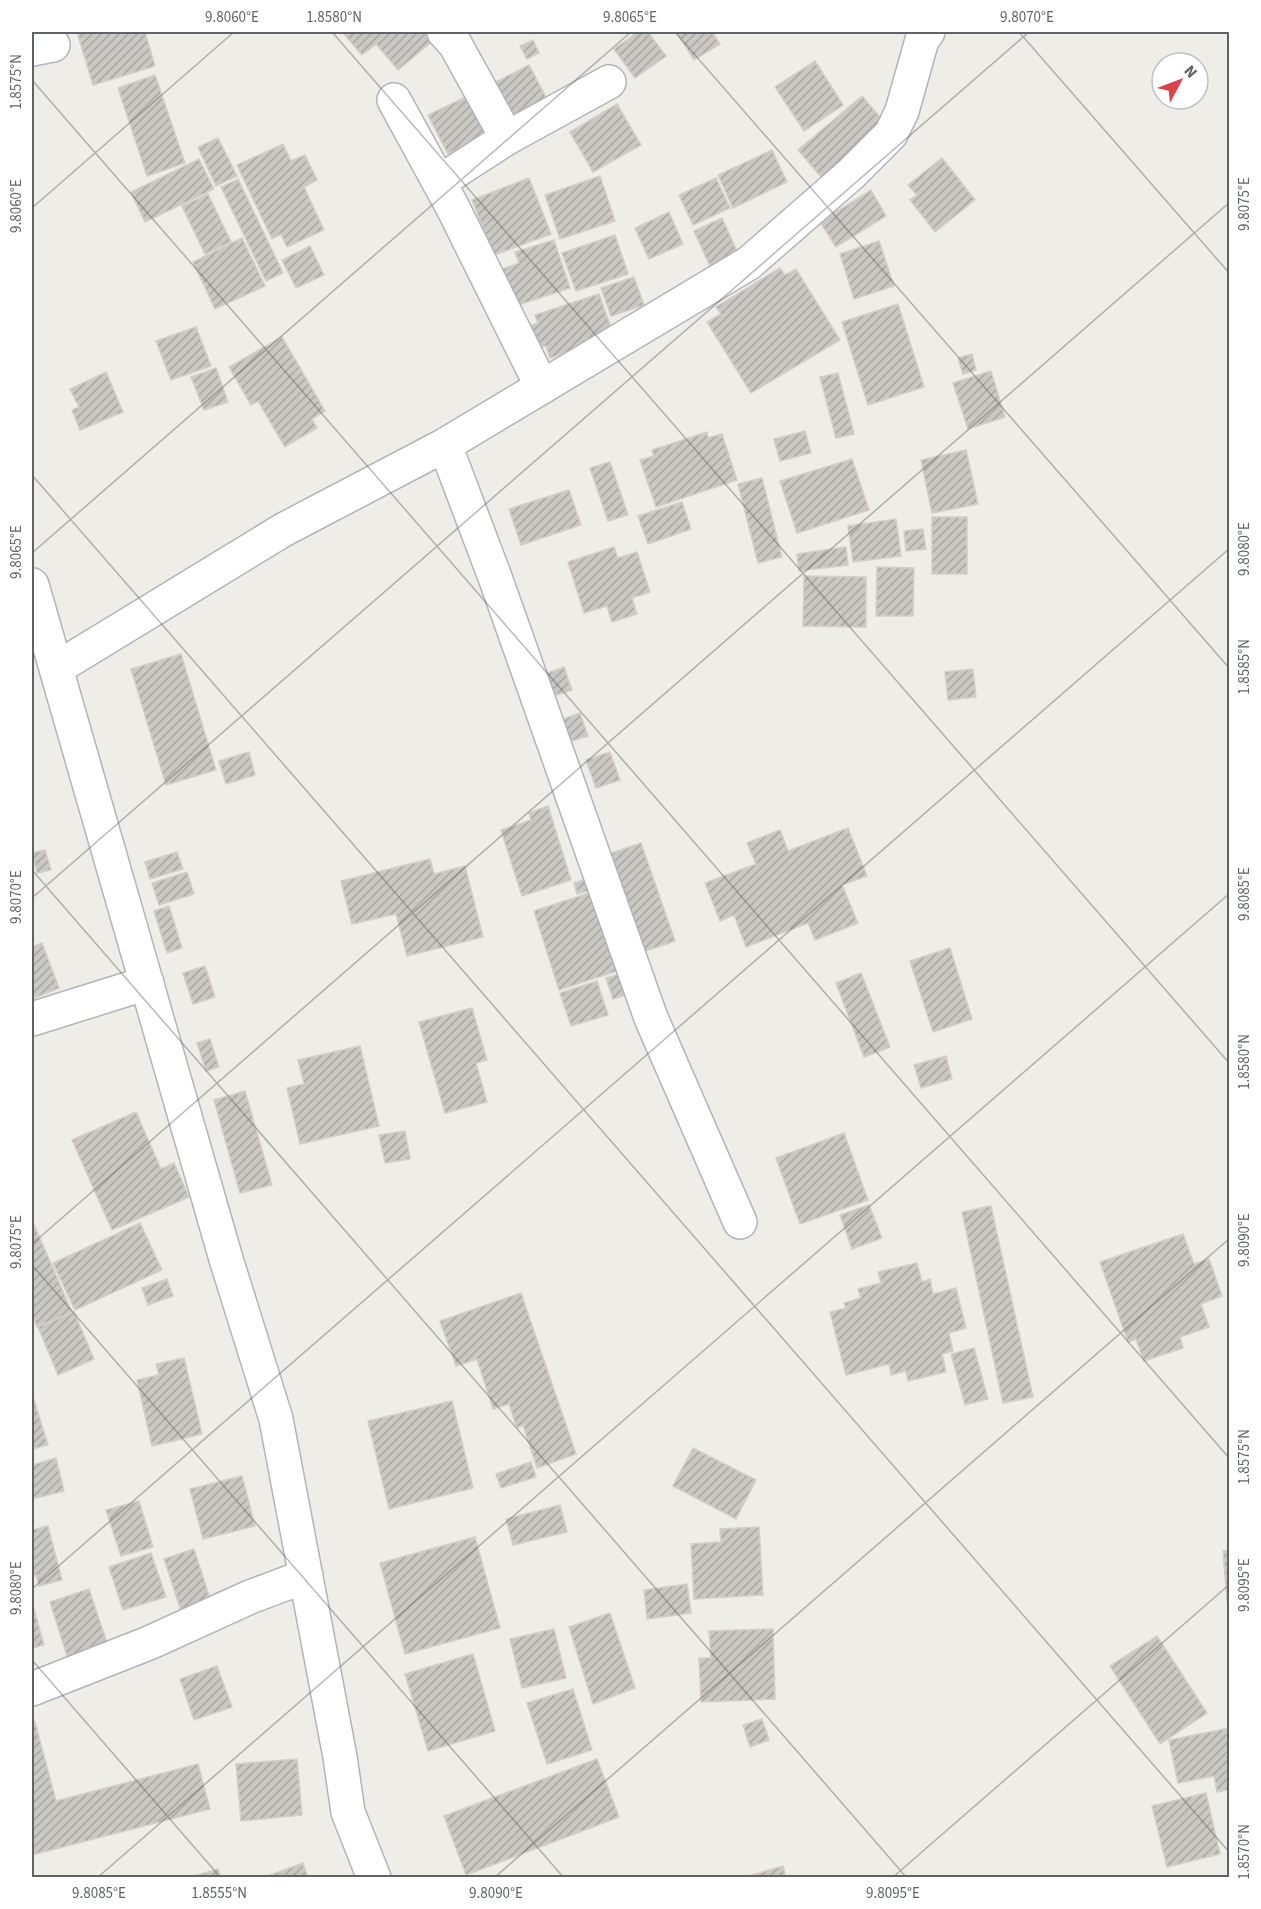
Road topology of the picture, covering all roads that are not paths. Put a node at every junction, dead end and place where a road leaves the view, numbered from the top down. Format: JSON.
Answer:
{"nodes":[{"id":1,"x":444,"y":32,"type":"edge"},
{"id":2,"x":928,"y":32,"type":"edge"},
{"id":3,"x":609,"y":82,"type":"dead end"},
{"id":4,"x":394,"y":100,"type":"dead end"},
{"id":5,"x":507,"y":138,"type":"junction"},
{"id":6,"x":439,"y":182,"type":"junction"},
{"id":7,"x":542,"y":387,"type":"junction"},
{"id":8,"x":445,"y":445,"type":"junction"},
{"id":9,"x":32,"y":585,"type":"edge"},
{"id":10,"x":46,"y":651,"type":"edge"},
{"id":11,"x":147,"y":984,"type":"junction"},
{"id":12,"x":32,"y":1019,"type":"edge"},
{"id":13,"x":740,"y":1222,"type":"dead end"},
{"id":14,"x":306,"y":1576,"type":"junction"},
{"id":15,"x":32,"y":1689,"type":"edge"},
{"id":16,"x":374,"y":1878,"type":"edge"}],
"edges":[{"from":1,"to":5,"type":"street"},
{"from":2,"to":7,"type":"street"},
{"from":3,"to":5,"type":"street"},
{"from":4,"to":6,"type":"street"},
{"from":5,"to":6,"type":"street"},
{"from":6,"to":7,"type":"street"},
{"from":7,"to":8,"type":"street"},
{"from":8,"to":10,"type":"street"},
{"from":8,"to":13,"type":"street"},
{"from":9,"to":10,"type":"street"},
{"from":10,"to":11,"type":"street"},
{"from":11,"to":12,"type":"street"},
{"from":11,"to":14,"type":"street"},
{"from":14,"to":15,"type":"street"},
{"from":14,"to":16,"type":"street"}]}
